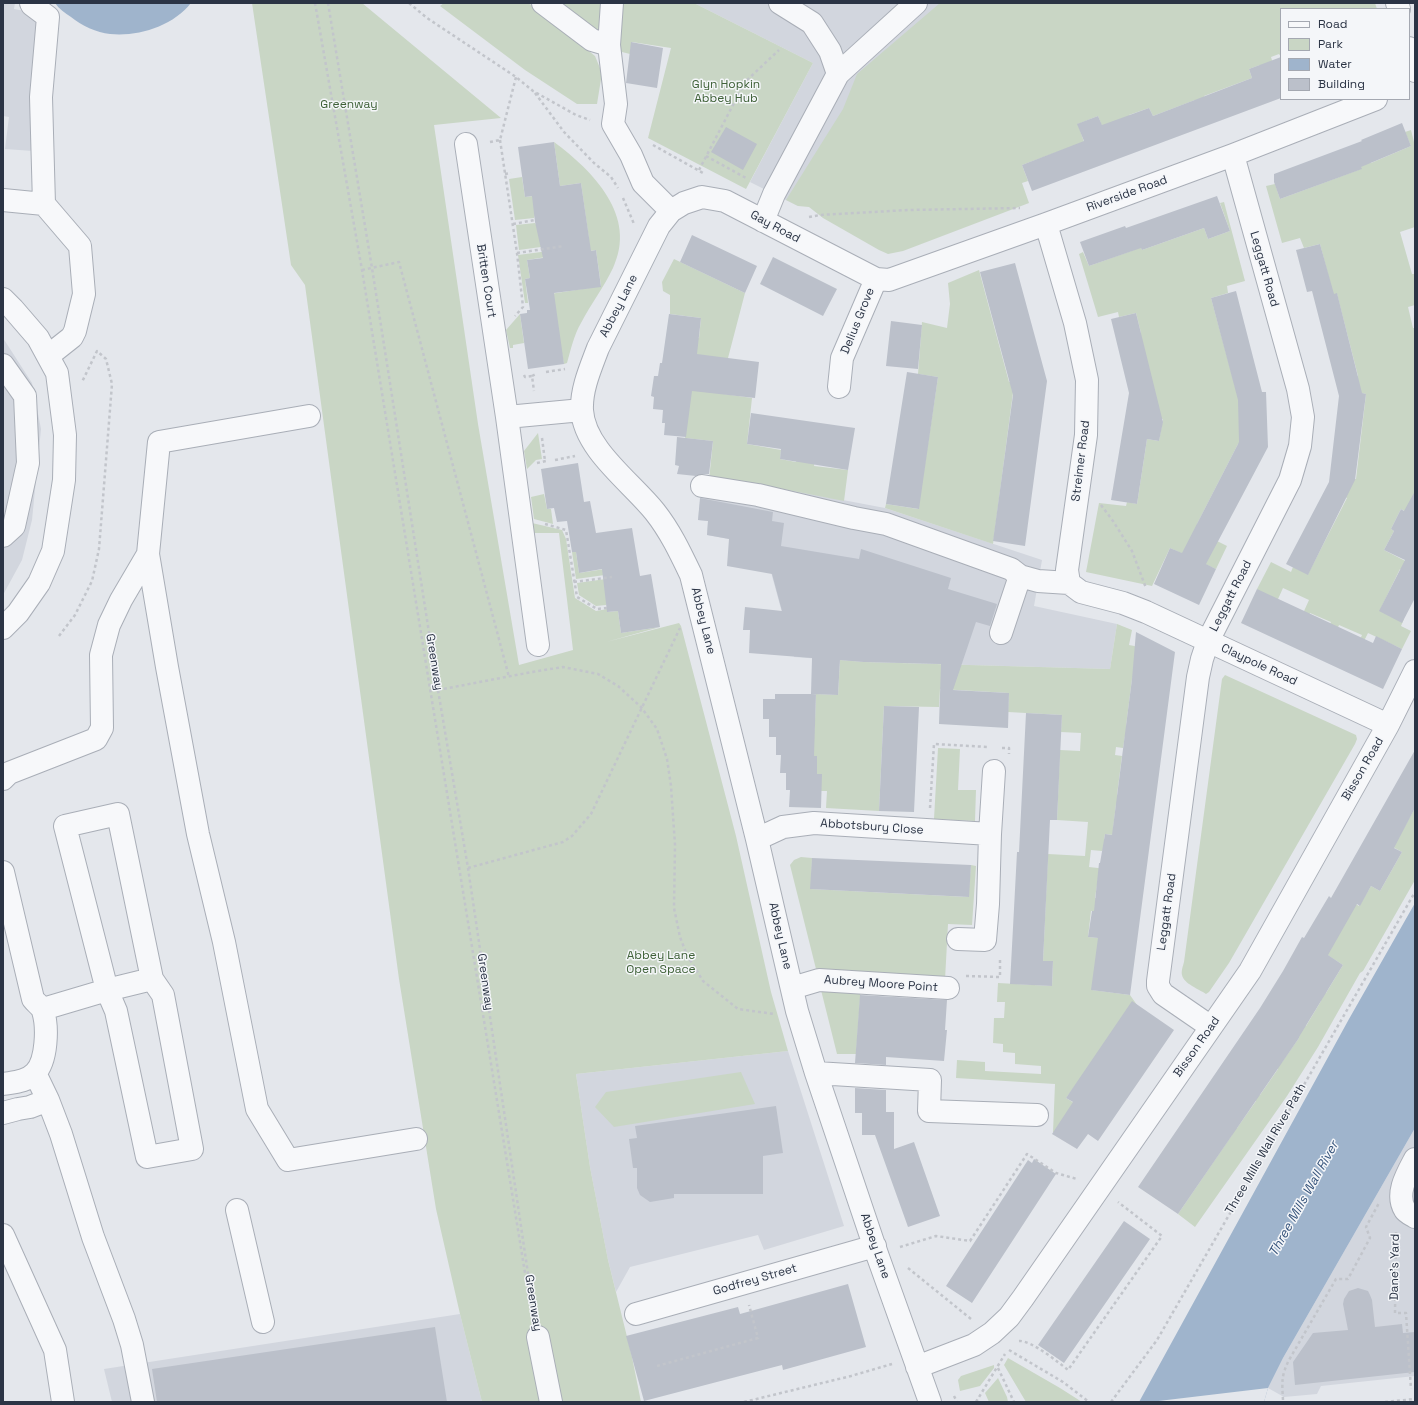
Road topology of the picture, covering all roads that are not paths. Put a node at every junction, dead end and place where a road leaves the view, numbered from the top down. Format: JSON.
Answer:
{"nodes":[{"id":1,"x":31,"y":3,"type":"edge"},
{"id":2,"x":543,"y":3,"type":"edge"},
{"id":3,"x":612,"y":3,"type":"edge"},
{"id":4,"x":780,"y":3,"type":"edge"},
{"id":5,"x":916,"y":3,"type":"edge"},
{"id":6,"x":609,"y":45,"type":"junction"},
{"id":7,"x":1410,"y":52,"type":"edge"},
{"id":8,"x":1415,"y":71,"type":"edge"},
{"id":9,"x":838,"y":74,"type":"junction"},
{"id":10,"x":1373,"y":100,"type":"edge"},
{"id":11,"x":466,"y":144,"type":"road end"},
{"id":12,"x":1233,"y":155,"type":"junction"},
{"id":13,"x":3,"y":200,"type":"edge"},
{"id":14,"x":44,"y":204,"type":"junction"},
{"id":15,"x":671,"y":211,"type":"junction"},
{"id":16,"x":763,"y":221,"type":"junction"},
{"id":17,"x":1046,"y":224,"type":"junction"},
{"id":18,"x":876,"y":279,"type":"junction"},
{"id":19,"x":3,"y":299,"type":"edge"},
{"id":20,"x":48,"y":356,"type":"junction"},
{"id":21,"x":3,"y":364,"type":"edge"},
{"id":22,"x":839,"y":387,"type":"dead end"},
{"id":23,"x":582,"y":410,"type":"junction"},
{"id":24,"x":309,"y":416,"type":"dead end"},
{"id":25,"x":507,"y":417,"type":"junction"},
{"id":26,"x":702,"y":486,"type":"dead end"},
{"id":27,"x":3,"y":536,"type":"edge"},
{"id":28,"x":148,"y":554,"type":"junction"},
{"id":29,"x":1029,"y":579,"type":"junction"},
{"id":30,"x":1069,"y":583,"type":"junction"},
{"id":31,"x":3,"y":628,"type":"edge"},
{"id":32,"x":1001,"y":633,"type":"dead end"},
{"id":33,"x":1208,"y":641,"type":"junction"},
{"id":34,"x":538,"y":645,"type":"dead end"},
{"id":35,"x":1415,"y":671,"type":"edge"},
{"id":36,"x":1388,"y":725,"type":"junction"},
{"id":37,"x":994,"y":771,"type":"dead end"},
{"id":38,"x":3,"y":779,"type":"edge"},
{"id":39,"x":990,"y":834,"type":"junction"},
{"id":40,"x":757,"y":839,"type":"junction"},
{"id":41,"x":3,"y":872,"type":"edge"},
{"id":42,"x":958,"y":939,"type":"dead end"},
{"id":43,"x":152,"y":979,"type":"junction"},
{"id":44,"x":792,"y":988,"type":"junction"},
{"id":45,"x":948,"y":988,"type":"dead end"},
{"id":46,"x":107,"y":990,"type":"junction"},
{"id":47,"x":43,"y":1009,"type":"junction"},
{"id":48,"x":1211,"y":1027,"type":"junction"},
{"id":49,"x":35,"y":1073,"type":"junction"},
{"id":50,"x":816,"y":1073,"type":"junction"},
{"id":51,"x":3,"y":1084,"type":"edge"},
{"id":52,"x":48,"y":1100,"type":"junction"},
{"id":53,"x":3,"y":1113,"type":"edge"},
{"id":54,"x":1037,"y":1115,"type":"dead end"},
{"id":55,"x":416,"y":1139,"type":"dead end"},
{"id":56,"x":1415,"y":1159,"type":"edge"},
{"id":57,"x":237,"y":1210,"type":"dead end"},
{"id":58,"x":1410,"y":1214,"type":"edge"},
{"id":59,"x":3,"y":1235,"type":"edge"},
{"id":60,"x":876,"y":1250,"type":"junction"},
{"id":61,"x":636,"y":1314,"type":"dead end"},
{"id":62,"x":263,"y":1322,"type":"dead end"},
{"id":63,"x":538,"y":1337,"type":"road end"},
{"id":64,"x":916,"y":1362,"type":"junction"},
{"id":65,"x":63,"y":1402,"type":"edge"},
{"id":66,"x":143,"y":1402,"type":"edge"},
{"id":67,"x":551,"y":1402,"type":"edge"},
{"id":68,"x":930,"y":1402,"type":"edge"}],
"edges":[{"from":1,"to":14,"type":"street"},
{"from":2,"to":6,"type":"street"},
{"from":3,"to":6,"type":"street"},
{"from":4,"to":9,"type":"street"},
{"from":5,"to":9,"type":"street"},
{"from":6,"to":15,"type":"street"},
{"from":7,"to":8,"type":"street"},
{"from":9,"to":16,"type":"street"},
{"from":10,"to":12,"type":"street","name":"Riverside Road"},
{"from":11,"to":25,"type":"street","name":"Britten Court"},
{"from":12,"to":17,"type":"street","name":"Riverside Road"},
{"from":12,"to":33,"type":"street","name":"Leggatt Road"},
{"from":13,"to":14,"type":"street"},
{"from":14,"to":20,"type":"street"},
{"from":15,"to":16,"type":"street","name":"Gay Road"},
{"from":15,"to":23,"type":"street","name":"Abbey Lane"},
{"from":16,"to":18,"type":"street","name":"Gay Road"},
{"from":17,"to":18,"type":"street","name":"Riverside Road"},
{"from":17,"to":30,"type":"street","name":"Streimer Road"},
{"from":18,"to":22,"type":"street","name":"Delius Grove"},
{"from":19,"to":20,"type":"street"},
{"from":20,"to":31,"type":"street"},
{"from":21,"to":27,"type":"street"},
{"from":23,"to":25,"type":"street"},
{"from":23,"to":40,"type":"street","name":"Abbey Lane"},
{"from":24,"to":28,"type":"street"},
{"from":25,"to":34,"type":"street","name":"Britten Court"},
{"from":26,"to":29,"type":"street"},
{"from":28,"to":38,"type":"street"},
{"from":28,"to":55,"type":"street"},
{"from":29,"to":30,"type":"street","name":"Claypole Road"},
{"from":29,"to":32,"type":"street"},
{"from":30,"to":33,"type":"street","name":"Claypole Road"},
{"from":33,"to":36,"type":"street","name":"Claypole Road"},
{"from":33,"to":48,"type":"street","name":"Leggatt Road"},
{"from":35,"to":36,"type":"street","name":"Bisson Road"},
{"from":36,"to":48,"type":"street","name":"Bisson Road"},
{"from":37,"to":39,"type":"street"},
{"from":39,"to":40,"type":"street","name":"Abbotsbury Close"},
{"from":39,"to":42,"type":"street"},
{"from":40,"to":44,"type":"street","name":"Abbey Lane"},
{"from":41,"to":47,"type":"street"},
{"from":43,"to":46,"type":"street"},
{"from":43,"to":46,"type":"street"},
{"from":43,"to":46,"type":"street"},
{"from":44,"to":45,"type":"street","name":"Aubrey Moore Point"},
{"from":44,"to":50,"type":"street","name":"Abbey Lane"},
{"from":46,"to":47,"type":"street"},
{"from":47,"to":49,"type":"street"},
{"from":48,"to":64,"type":"street","name":"Bisson Road"},
{"from":49,"to":51,"type":"street"},
{"from":49,"to":52,"type":"street"},
{"from":50,"to":54,"type":"street"},
{"from":50,"to":60,"type":"street","name":"Abbey Lane"},
{"from":52,"to":53,"type":"street"},
{"from":52,"to":66,"type":"street"},
{"from":56,"to":58,"type":"street"},
{"from":57,"to":62,"type":"street"},
{"from":59,"to":65,"type":"street"},
{"from":60,"to":61,"type":"street","name":"Godfrey Street"},
{"from":60,"to":64,"type":"street","name":"Abbey Lane"},
{"from":63,"to":67,"type":"street"},
{"from":64,"to":68,"type":"street","name":"Abbey Lane"}]}
